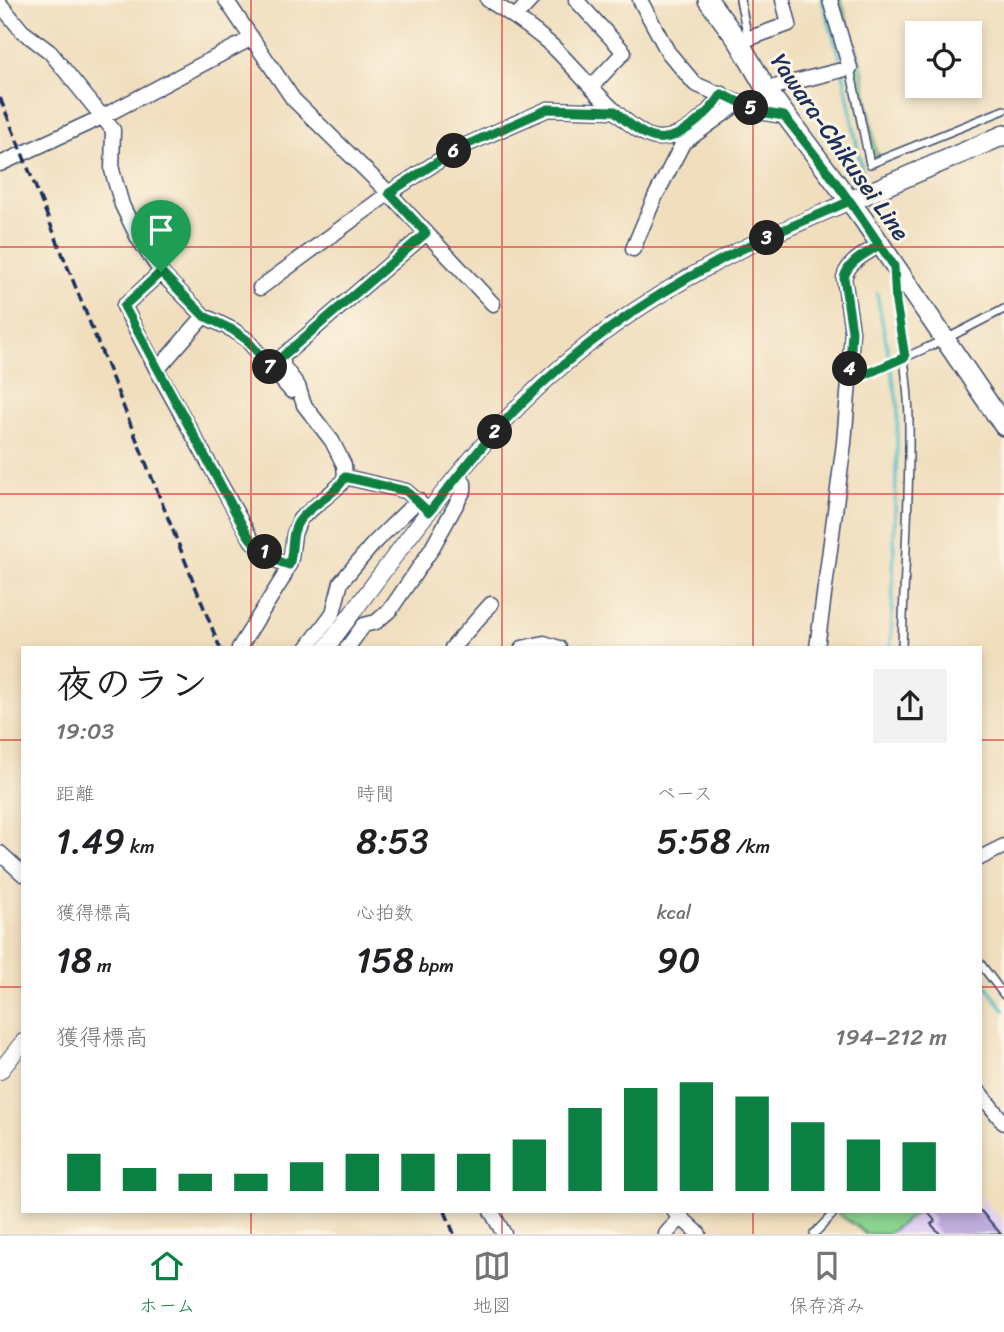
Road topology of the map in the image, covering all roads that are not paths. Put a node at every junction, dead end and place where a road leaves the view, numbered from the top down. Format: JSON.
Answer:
{"nodes":[{"id":1,"x":226,"y":0,"type":"edge"},
{"id":2,"x":488,"y":0,"type":"edge"},
{"id":3,"x":531,"y":0,"type":"edge"},
{"id":4,"x":576,"y":0,"type":"edge"},
{"id":5,"x":640,"y":0,"type":"edge"},
{"id":6,"x":708,"y":0,"type":"edge"},
{"id":7,"x":740,"y":0,"type":"edge"},
{"id":8,"x":783,"y":0,"type":"edge"},
{"id":9,"x":831,"y":0,"type":"edge"},
{"id":10,"x":0,"y":4,"type":"edge"},
{"id":11,"x":515,"y":17,"type":"junction"},
{"id":12,"x":252,"y":38,"type":"junction"},
{"id":13,"x":743,"y":40,"type":"junction"},
{"id":14,"x":850,"y":68,"type":"junction"},
{"id":15,"x":592,"y":86,"type":"junction"},
{"id":16,"x":765,"y":89,"type":"junction"},
{"id":17,"x":722,"y":94,"type":"junction"},
{"id":18,"x":740,"y":102,"type":"junction"},
{"id":19,"x":1004,"y":110,"type":"edge"},
{"id":20,"x":615,"y":111,"type":"junction"},
{"id":21,"x":784,"y":116,"type":"junction"},
{"id":22,"x":102,"y":117,"type":"junction"},
{"id":23,"x":1004,"y":135,"type":"edge"},
{"id":24,"x":0,"y":164,"type":"edge"},
{"id":25,"x":389,"y":193,"type":"junction"},
{"id":26,"x":850,"y":201,"type":"junction"},
{"id":27,"x":426,"y":233,"type":"junction"},
{"id":28,"x":879,"y":245,"type":"junction"},
{"id":29,"x":633,"y":248,"type":"dead end"},
{"id":30,"x":894,"y":266,"type":"junction"},
{"id":31,"x":161,"y":272,"type":"junction"},
{"id":32,"x":260,"y":288,"type":"dead end"},
{"id":33,"x":493,"y":304,"type":"dead end"},
{"id":34,"x":1004,"y":309,"type":"edge"},
{"id":35,"x":204,"y":316,"type":"junction"},
{"id":36,"x":944,"y":340,"type":"junction"},
{"id":37,"x":283,"y":356,"type":"junction"},
{"id":38,"x":905,"y":357,"type":"junction"},
{"id":39,"x":270,"y":367,"type":"junction"},
{"id":40,"x":157,"y":370,"type":"junction"},
{"id":41,"x":849,"y":382,"type":"junction"},
{"id":42,"x":304,"y":405,"type":"junction"},
{"id":43,"x":1004,"y":426,"type":"edge"},
{"id":44,"x":458,"y":476,"type":"junction"},
{"id":45,"x":345,"y":477,"type":"junction"},
{"id":46,"x":423,"y":506,"type":"junction"},
{"id":47,"x":289,"y":565,"type":"junction"},
{"id":48,"x":491,"y":604,"type":"dead end"},
{"id":49,"x":240,"y":646,"type":"edge"},
{"id":50,"x":308,"y":646,"type":"edge"},
{"id":51,"x":328,"y":646,"type":"edge"},
{"id":52,"x":348,"y":646,"type":"edge"},
{"id":53,"x":454,"y":646,"type":"edge"},
{"id":54,"x":528,"y":646,"type":"edge"},
{"id":55,"x":550,"y":646,"type":"edge"},
{"id":56,"x":817,"y":646,"type":"edge"},
{"id":57,"x":902,"y":646,"type":"edge"},
{"id":58,"x":1004,"y":846,"type":"edge"},
{"id":59,"x":0,"y":853,"type":"edge"},
{"id":60,"x":982,"y":857,"type":"edge"},
{"id":61,"x":21,"y":872,"type":"edge"},
{"id":62,"x":982,"y":966,"type":"edge"},
{"id":63,"x":1004,"y":996,"type":"edge"},
{"id":64,"x":21,"y":1045,"type":"edge"},
{"id":65,"x":0,"y":1071,"type":"edge"},
{"id":66,"x":982,"y":1096,"type":"edge"},
{"id":67,"x":1004,"y":1123,"type":"edge"},
{"id":68,"x":492,"y":1213,"type":"edge"},
{"id":69,"x":831,"y":1213,"type":"edge"},
{"id":70,"x":678,"y":1214,"type":"edge"},
{"id":71,"x":504,"y":1234,"type":"edge"},
{"id":72,"x":666,"y":1234,"type":"edge"},
{"id":73,"x":699,"y":1234,"type":"edge"},
{"id":74,"x":814,"y":1234,"type":"edge"}],
"edges":[{"from":1,"to":12,"type":"street"},
{"from":2,"to":11,"type":"street"},
{"from":3,"to":11,"type":"street"},
{"from":4,"to":15,"type":"street"},
{"from":5,"to":17,"type":"street"},
{"from":6,"to":13,"type":"main road","name":"Yawara-Chikusei Line"},
{"from":7,"to":13,"type":"lane"},
{"from":8,"to":13,"type":"street"},
{"from":9,"to":14,"type":"street"},
{"from":10,"to":22,"type":"street"},
{"from":11,"to":15,"type":"street"},
{"from":12,"to":22,"type":"street"},
{"from":12,"to":25,"type":"street"},
{"from":13,"to":16,"type":"main road","name":"Yawara-Chikusei Line"},
{"from":14,"to":16,"type":"street"},
{"from":14,"to":19,"type":"lane"},
{"from":15,"to":20,"type":"street"},
{"from":16,"to":21,"type":"main road","name":"Yawara-Chikusei Line"},
{"from":17,"to":18,"type":"street"},
{"from":17,"to":20,"type":"street"},
{"from":18,"to":21,"type":"street"},
{"from":18,"to":29,"type":"street"},
{"from":20,"to":25,"type":"street"},
{"from":21,"to":26,"type":"main road","name":"Yawara-Chikusei Line"},
{"from":22,"to":24,"type":"street"},
{"from":22,"to":31,"type":"street"},
{"from":23,"to":26,"type":"main road"},
{"from":25,"to":27,"type":"street"},
{"from":25,"to":32,"type":"street"},
{"from":26,"to":28,"type":"main road","name":"Yawara-Chikusei Line"},
{"from":26,"to":44,"type":"street"},
{"from":27,"to":33,"type":"street"},
{"from":27,"to":37,"type":"street"},
{"from":28,"to":30,"type":"main road","name":"Yawara-Chikusei Line"},
{"from":28,"to":41,"type":"street"},
{"from":30,"to":36,"type":"main road","name":"Yawara-Chikusei Line"},
{"from":30,"to":38,"type":"lane"},
{"from":31,"to":35,"type":"street"},
{"from":31,"to":40,"type":"street"},
{"from":34,"to":36,"type":"lane"},
{"from":35,"to":39,"type":"street"},
{"from":35,"to":40,"type":"street"},
{"from":36,"to":38,"type":"lane"},
{"from":36,"to":43,"type":"main road","name":"Yawara-Chikusei Line"},
{"from":37,"to":39,"type":"street"},
{"from":37,"to":42,"type":"street"},
{"from":38,"to":41,"type":"lane"},
{"from":38,"to":57,"type":"lane"},
{"from":39,"to":42,"type":"street"},
{"from":40,"to":47,"type":"street"},
{"from":41,"to":56,"type":"street"},
{"from":42,"to":45,"type":"street"},
{"from":44,"to":46,"type":"street"},
{"from":44,"to":52,"type":"street"},
{"from":45,"to":46,"type":"street"},
{"from":45,"to":47,"type":"street"},
{"from":46,"to":50,"type":"street"},
{"from":46,"to":51,"type":"street"},
{"from":47,"to":49,"type":"street"},
{"from":48,"to":53,"type":"street"},
{"from":54,"to":55,"type":"street"},
{"from":58,"to":60,"type":"street"},
{"from":59,"to":61,"type":"street"},
{"from":62,"to":63,"type":"lane"},
{"from":64,"to":65,"type":"street"},
{"from":66,"to":67,"type":"street"},
{"from":68,"to":71,"type":"street"},
{"from":69,"to":74,"type":"lane"},
{"from":70,"to":72,"type":"street"},
{"from":70,"to":73,"type":"street"}]}
